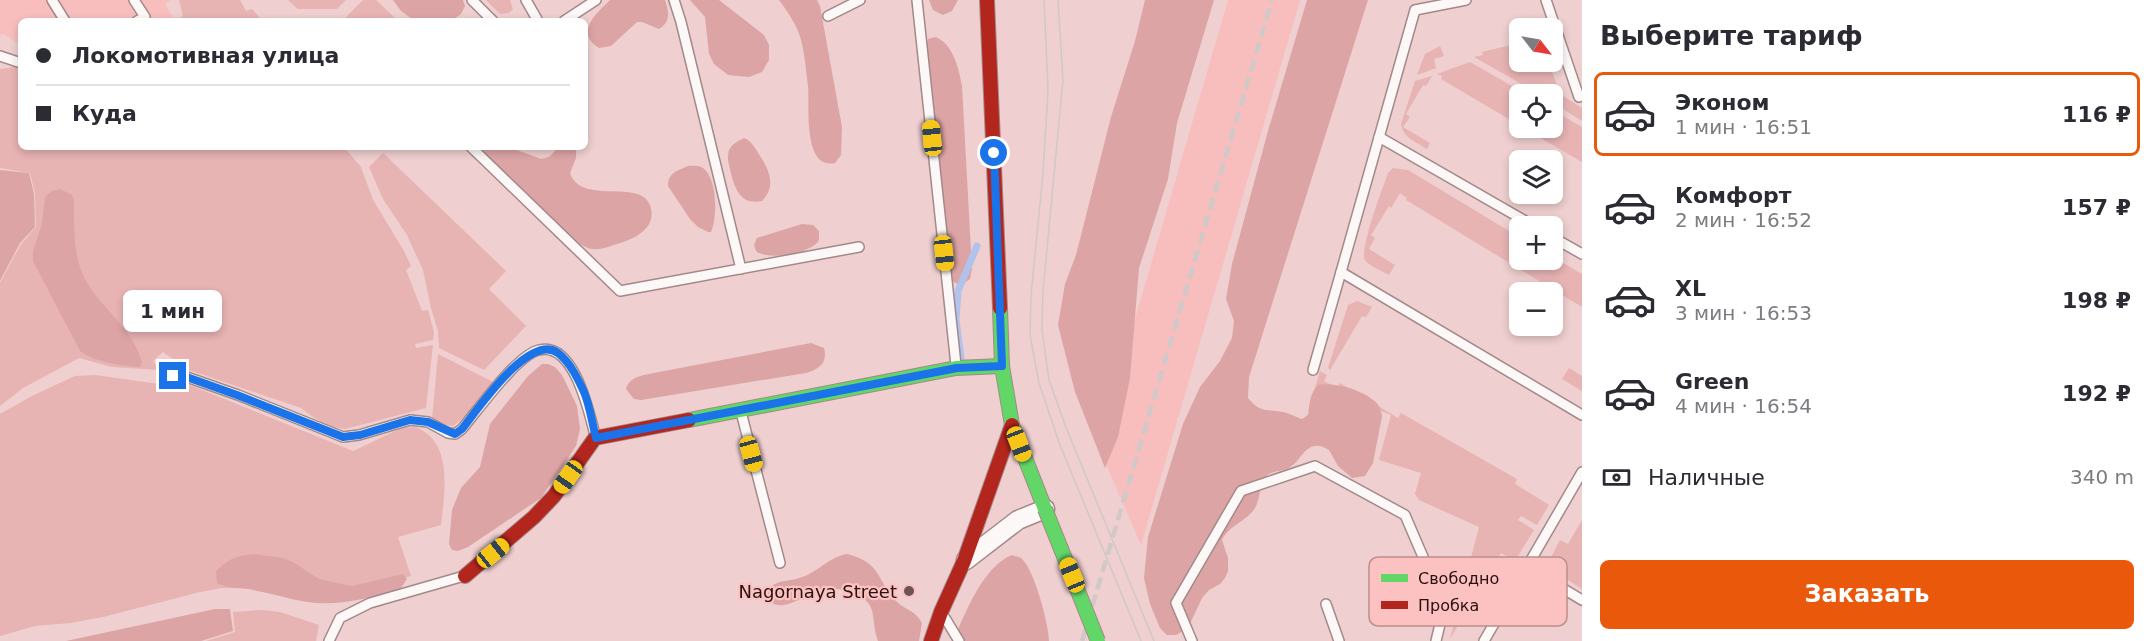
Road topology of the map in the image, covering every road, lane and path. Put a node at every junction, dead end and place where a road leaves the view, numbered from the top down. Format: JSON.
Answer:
{"nodes":[{"id":1,"x":52,"y":0,"type":"edge"},
{"id":2,"x":134,"y":0,"type":"edge"},
{"id":3,"x":471,"y":0,"type":"edge"},
{"id":4,"x":526,"y":0,"type":"edge"},
{"id":5,"x":596,"y":0,"type":"edge"},
{"id":6,"x":674,"y":0,"type":"edge"},
{"id":7,"x":860,"y":0,"type":"edge"},
{"id":8,"x":917,"y":0,"type":"edge"},
{"id":9,"x":987,"y":0,"type":"edge"},
{"id":10,"x":1466,"y":0,"type":"edge"},
{"id":11,"x":1546,"y":0,"type":"edge"},
{"id":12,"x":828,"y":16,"type":"dead end"},
{"id":13,"x":63,"y":18,"type":"edge"},
{"id":14,"x":143,"y":18,"type":"edge"},
{"id":15,"x":491,"y":18,"type":"edge"},
{"id":16,"x":536,"y":18,"type":"edge"},
{"id":17,"x":569,"y":18,"type":"edge"},
{"id":18,"x":0,"y":56,"type":"edge"},
{"id":19,"x":18,"y":62,"type":"edge"},
{"id":20,"x":1579,"y":97,"type":"dead end"},
{"id":21,"x":1379,"y":137,"type":"junction"},
{"id":22,"x":474,"y":150,"type":"edge"},
{"id":23,"x":1517,"y":216,"type":"edge"},
{"id":24,"x":1563,"y":243,"type":"edge"},
{"id":25,"x":859,"y":247,"type":"dead end"},
{"id":26,"x":1582,"y":254,"type":"edge"},
{"id":27,"x":741,"y":269,"type":"junction"},
{"id":28,"x":1341,"y":272,"type":"junction"},
{"id":29,"x":1002,"y":366,"type":"junction"},
{"id":30,"x":957,"y":368,"type":"junction"},
{"id":31,"x":1313,"y":370,"type":"dead end"},
{"id":32,"x":173,"y":376,"type":"dead end"},
{"id":33,"x":741,"y":410,"type":"junction"},
{"id":34,"x":1582,"y":415,"type":"edge"},
{"id":35,"x":1012,"y":425,"type":"junction"},
{"id":36,"x":596,"y":438,"type":"junction"},
{"id":37,"x":1582,"y":472,"type":"edge"},
{"id":38,"x":1043,"y":505,"type":"junction"},
{"id":39,"x":1423,"y":557,"type":"edge"},
{"id":40,"x":1533,"y":557,"type":"edge"},
{"id":41,"x":964,"y":561,"type":"junction"},
{"id":42,"x":780,"y":562,"type":"dead end"},
{"id":43,"x":465,"y":576,"type":"joint"},
{"id":44,"x":1567,"y":591,"type":"edge"},
{"id":45,"x":1582,"y":600,"type":"edge"},
{"id":46,"x":1326,"y":604,"type":"dead end"},
{"id":47,"x":941,"y":612,"type":"junction"},
{"id":48,"x":1440,"y":626,"type":"edge"},
{"id":49,"x":1493,"y":626,"type":"edge"},
{"id":50,"x":329,"y":641,"type":"edge"},
{"id":51,"x":931,"y":641,"type":"edge"},
{"id":52,"x":959,"y":641,"type":"edge"},
{"id":53,"x":1098,"y":641,"type":"edge"},
{"id":54,"x":1192,"y":641,"type":"edge"},
{"id":55,"x":1340,"y":641,"type":"edge"},
{"id":56,"x":1436,"y":641,"type":"edge"},
{"id":57,"x":1484,"y":641,"type":"edge"}],
"edges":[{"from":1,"to":13,"type":"lane"},
{"from":2,"to":14,"type":"lane"},
{"from":3,"to":15,"type":"lane"},
{"from":4,"to":16,"type":"lane"},
{"from":5,"to":17,"type":"lane"},
{"from":6,"to":27,"type":"lane"},
{"from":7,"to":12,"type":"lane"},
{"from":8,"to":30,"type":"lane"},
{"from":9,"to":29,"type":"street"},
{"from":10,"to":21,"type":"lane"},
{"from":11,"to":20,"type":"lane"},
{"from":18,"to":19,"type":"lane"},
{"from":21,"to":23,"type":"lane"},
{"from":21,"to":28,"type":"lane"},
{"from":22,"to":27,"type":"lane"},
{"from":24,"to":26,"type":"lane"},
{"from":25,"to":27,"type":"lane"},
{"from":28,"to":31,"type":"lane"},
{"from":28,"to":34,"type":"lane"},
{"from":29,"to":30,"type":"street"},
{"from":29,"to":35,"type":"street"},
{"from":30,"to":33,"type":"street"},
{"from":32,"to":36,"type":"lane"},
{"from":33,"to":36,"type":"street"},
{"from":33,"to":42,"type":"lane"},
{"from":35,"to":38,"type":"street"},
{"from":35,"to":41,"type":"street"},
{"from":36,"to":43,"type":"street"},
{"from":37,"to":40,"type":"lane"},
{"from":38,"to":41,"type":"street"},
{"from":38,"to":53,"type":"street","bridge":true},
{"from":39,"to":54,"type":"lane"},
{"from":41,"to":47,"type":"street"},
{"from":43,"to":50,"type":"lane"},
{"from":44,"to":45,"type":"lane"},
{"from":46,"to":55,"type":"lane"},
{"from":47,"to":51,"type":"street"},
{"from":47,"to":52,"type":"lane"},
{"from":48,"to":56,"type":"lane"},
{"from":49,"to":57,"type":"lane"}]}
